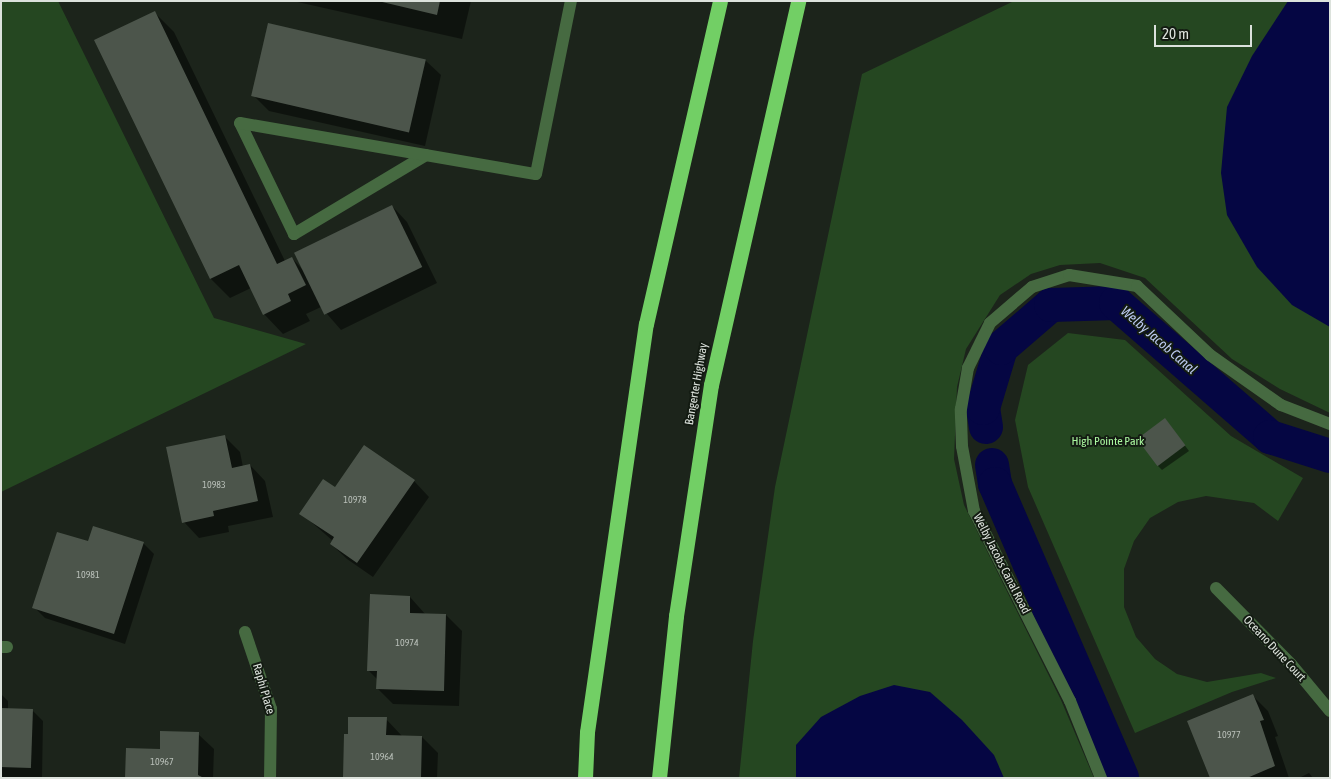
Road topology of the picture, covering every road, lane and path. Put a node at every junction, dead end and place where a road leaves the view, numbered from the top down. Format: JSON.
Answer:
{"nodes":[{"id":1,"x":571,"y":1,"type":"edge"},
{"id":2,"x":720,"y":1,"type":"edge"},
{"id":3,"x":798,"y":1,"type":"edge"},
{"id":4,"x":426,"y":155,"type":"junction"},
{"id":5,"x":1330,"y":424,"type":"edge"},
{"id":6,"x":1216,"y":588,"type":"dead end"},
{"id":7,"x":245,"y":632,"type":"dead end"},
{"id":8,"x":1330,"y":711,"type":"edge"},
{"id":9,"x":270,"y":778,"type":"edge"},
{"id":10,"x":585,"y":778,"type":"edge"},
{"id":11,"x":659,"y":778,"type":"edge"},
{"id":12,"x":1101,"y":778,"type":"edge"}],
"edges":[{"from":1,"to":4,"type":"street"},
{"from":2,"to":10,"type":"highway"},
{"from":3,"to":11,"type":"highway","name":"Bangerter Highway"},
{"from":4,"to":4,"type":"street"},
{"from":5,"to":12,"type":"street","name":"Welby Jacobs Canal Road"},
{"from":6,"to":8,"type":"street","name":"Oceano Dune Court"},
{"from":7,"to":9,"type":"street","name":"Raphi Place"}]}
